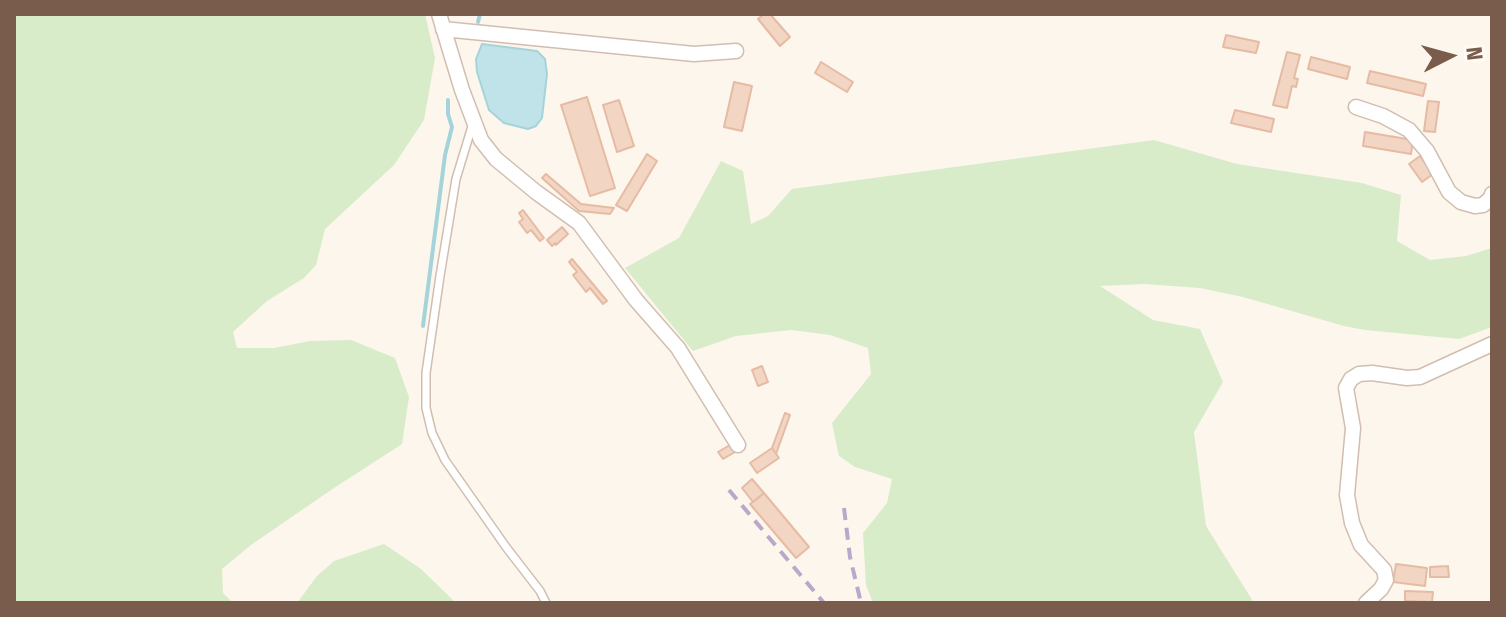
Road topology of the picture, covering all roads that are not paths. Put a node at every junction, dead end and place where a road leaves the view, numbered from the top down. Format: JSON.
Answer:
{"nodes":[{"id":1,"x":441,"y":21,"type":"edge"},
{"id":2,"x":736,"y":51,"type":"dead end"},
{"id":3,"x":1356,"y":107,"type":"dead end"},
{"id":4,"x":473,"y":121,"type":"junction"},
{"id":5,"x":1492,"y":194,"type":"edge"},
{"id":6,"x":1492,"y":344,"type":"edge"},
{"id":7,"x":738,"y":445,"type":"dead end"},
{"id":8,"x":546,"y":603,"type":"edge"},
{"id":9,"x":1366,"y":603,"type":"edge"}],
"edges":[{"from":1,"to":2,"type":"street"},
{"from":1,"to":4,"type":"street"},
{"from":3,"to":5,"type":"street"},
{"from":4,"to":7,"type":"street"},
{"from":4,"to":8,"type":"lane"},
{"from":6,"to":9,"type":"street"}]}
